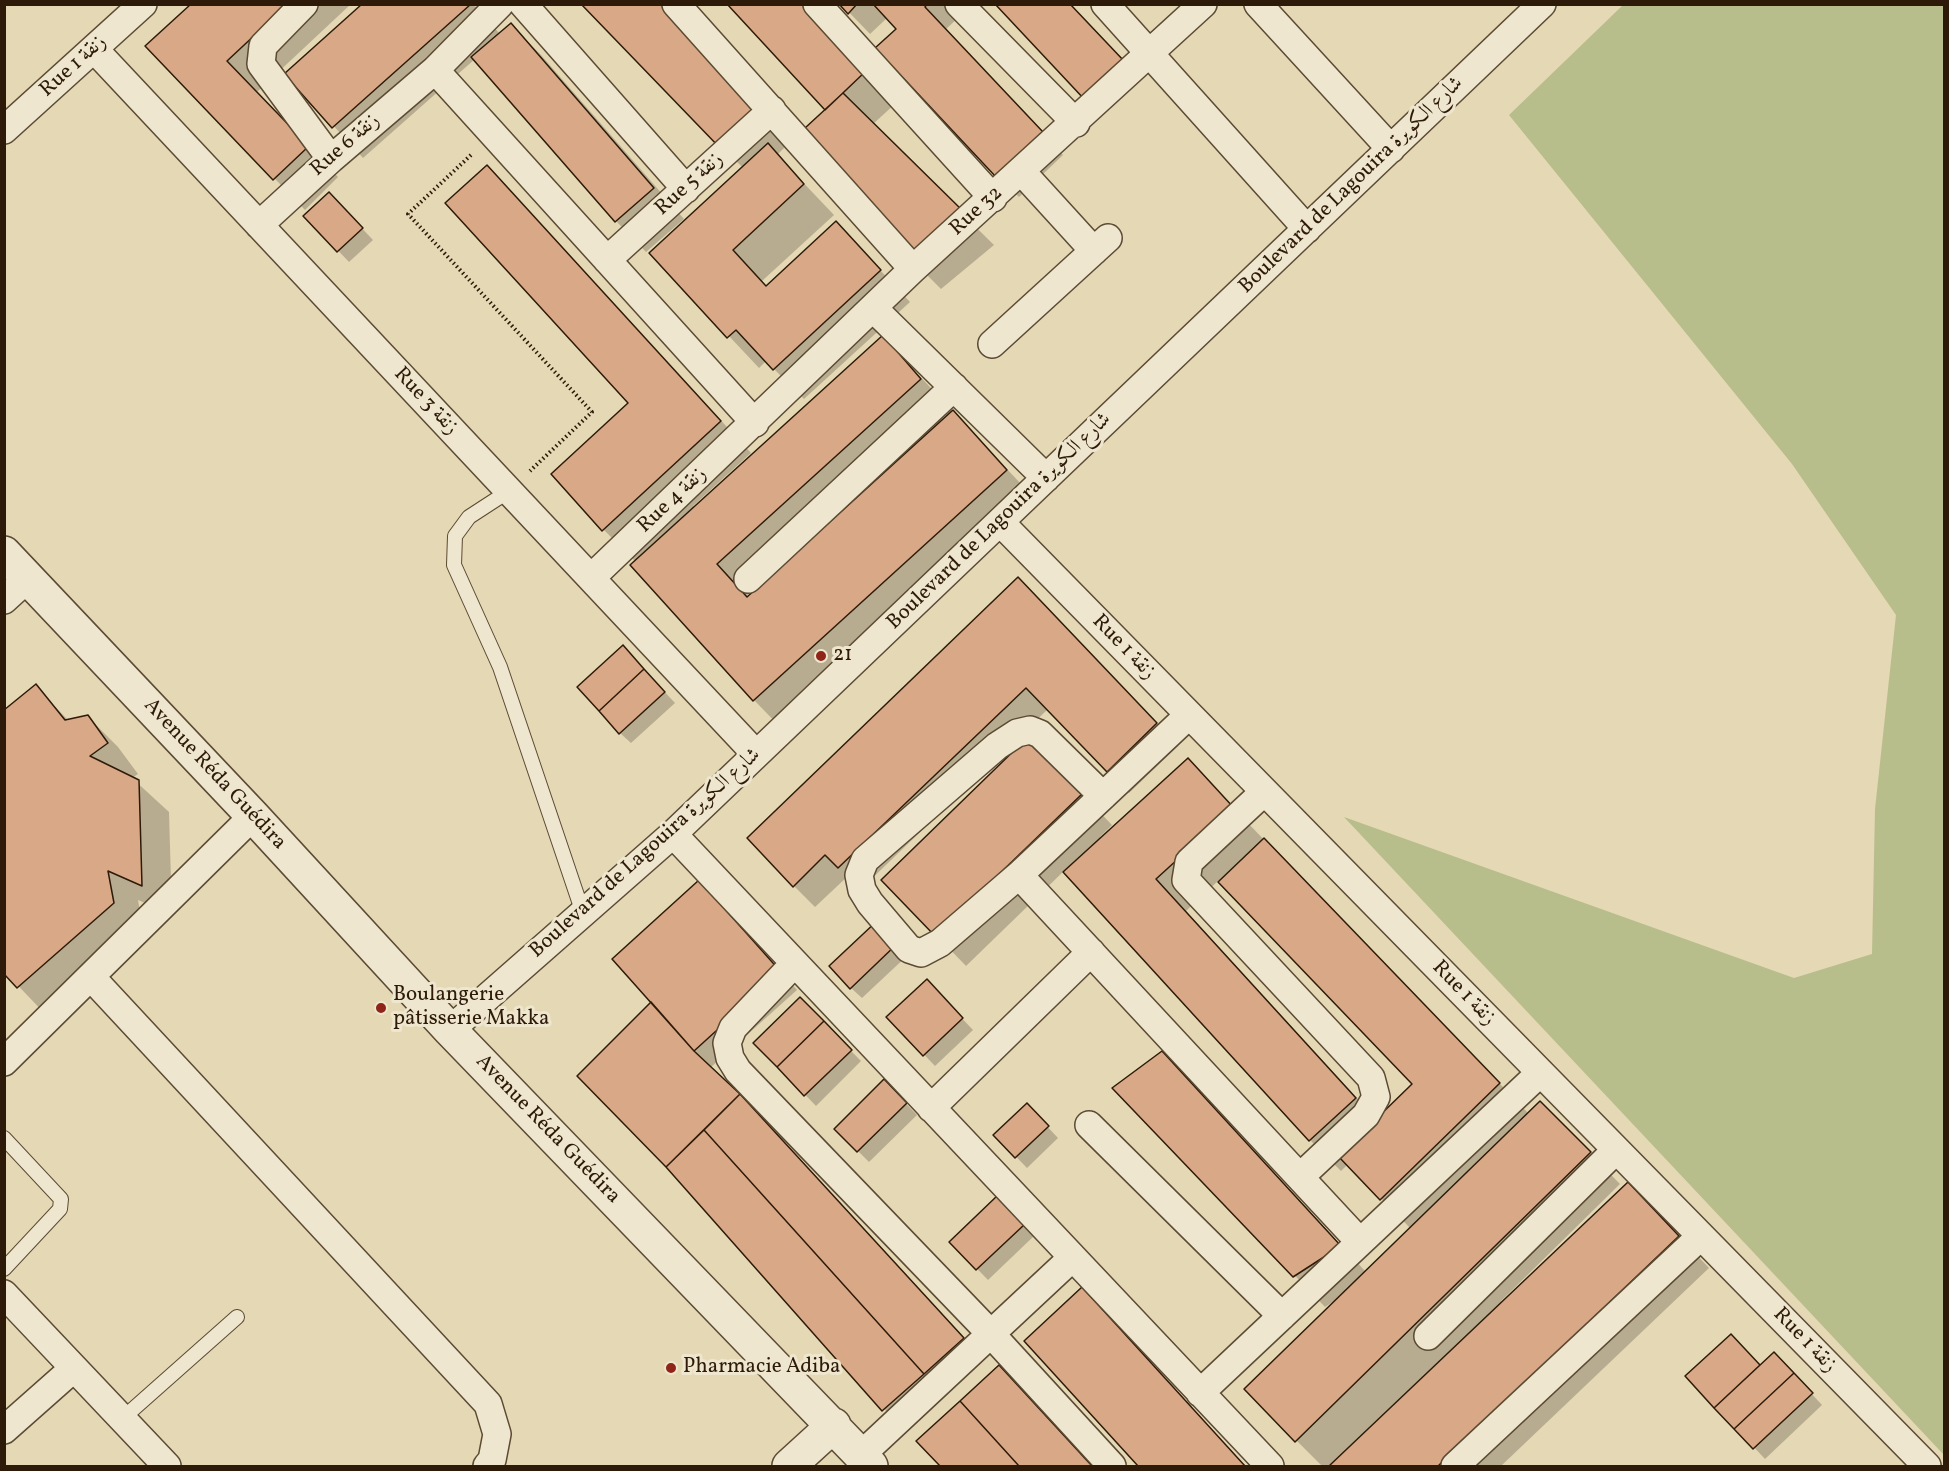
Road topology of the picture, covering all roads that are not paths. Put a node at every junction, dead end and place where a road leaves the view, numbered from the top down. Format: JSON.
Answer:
{"nodes":[{"id":1,"x":143,"y":4,"type":"edge"},
{"id":2,"x":304,"y":4,"type":"edge"},
{"id":3,"x":500,"y":4,"type":"edge"},
{"id":4,"x":523,"y":4,"type":"edge"},
{"id":5,"x":676,"y":4,"type":"edge"},
{"id":6,"x":817,"y":4,"type":"edge"},
{"id":7,"x":960,"y":4,"type":"edge"},
{"id":8,"x":1104,"y":4,"type":"edge"},
{"id":9,"x":1203,"y":4,"type":"edge"},
{"id":10,"x":1258,"y":4,"type":"edge"},
{"id":11,"x":1542,"y":4,"type":"edge"},
{"id":12,"x":94,"y":49,"type":"junction"},
{"id":13,"x":1150,"y":53,"type":"junction"},
{"id":14,"x":435,"y":70,"type":"junction"},
{"id":15,"x":772,"y":110,"type":"junction"},
{"id":16,"x":1076,"y":123,"type":"junction"},
{"id":17,"x":4,"y":130,"type":"edge"},
{"id":18,"x":1391,"y":149,"type":"junction"},
{"id":19,"x":330,"y":159,"type":"junction"},
{"id":20,"x":1022,"y":172,"type":"junction"},
{"id":21,"x":686,"y":189,"type":"junction"},
{"id":22,"x":993,"y":198,"type":"junction"},
{"id":23,"x":259,"y":225,"type":"junction"},
{"id":24,"x":1307,"y":229,"type":"junction"},
{"id":25,"x":607,"y":260,"type":"junction"},
{"id":26,"x":913,"y":269,"type":"junction"},
{"id":27,"x":873,"y":308,"type":"junction"},
{"id":28,"x":992,"y":344,"type":"dead end"},
{"id":29,"x":954,"y":387,"type":"junction"},
{"id":30,"x":755,"y":423,"type":"junction"},
{"id":31,"x":1046,"y":478,"type":"junction"},
{"id":32,"x":509,"y":491,"type":"junction"},
{"id":33,"x":1000,"y":522,"type":"junction"},
{"id":34,"x":4,"y":553,"type":"edge"},
{"id":35,"x":591,"y":578,"type":"junction"},
{"id":36,"x":748,"y":579,"type":"dead end"},
{"id":37,"x":16,"y":590,"type":"edge"},
{"id":38,"x":1189,"y":715,"type":"junction"},
{"id":39,"x":756,"y":754,"type":"junction"},
{"id":40,"x":1264,"y":792,"type":"junction"},
{"id":41,"x":1103,"y":796,"type":"junction"},
{"id":42,"x":253,"y":816,"type":"junction"},
{"id":43,"x":673,"y":834,"type":"junction"},
{"id":44,"x":1019,"y":875,"type":"junction"},
{"id":45,"x":583,"y":913,"type":"junction"},
{"id":46,"x":1091,"y":952,"type":"junction"},
{"id":47,"x":794,"y":964,"type":"junction"},
{"id":48,"x":91,"y":977,"type":"junction"},
{"id":49,"x":450,"y":1030,"type":"junction"},
{"id":50,"x":4,"y":1062,"type":"edge"},
{"id":51,"x":1540,"y":1073,"type":"junction"},
{"id":52,"x":931,"y":1108,"type":"junction"},
{"id":53,"x":1089,"y":1125,"type":"dead end"},
{"id":54,"x":4,"y":1138,"type":"edge"},
{"id":55,"x":1616,"y":1150,"type":"junction"},
{"id":56,"x":1300,"y":1177,"type":"junction"},
{"id":57,"x":1701,"y":1236,"type":"junction"},
{"id":58,"x":1360,"y":1242,"type":"junction"},
{"id":59,"x":1072,"y":1258,"type":"junction"},
{"id":60,"x":4,"y":1269,"type":"edge"},
{"id":61,"x":4,"y":1294,"type":"edge"},
{"id":62,"x":1282,"y":1316,"type":"junction"},
{"id":63,"x":237,"y":1317,"type":"dead end"},
{"id":64,"x":991,"y":1335,"type":"junction"},
{"id":65,"x":1428,"y":1336,"type":"dead end"},
{"id":66,"x":74,"y":1368,"type":"junction"},
{"id":67,"x":1200,"y":1393,"type":"junction"},
{"id":68,"x":122,"y":1419,"type":"junction"},
{"id":69,"x":834,"y":1425,"type":"junction"},
{"id":70,"x":4,"y":1430,"type":"edge"},
{"id":71,"x":866,"y":1461,"type":"edge"},
{"id":72,"x":167,"y":1467,"type":"edge"},
{"id":73,"x":487,"y":1467,"type":"edge"},
{"id":74,"x":789,"y":1467,"type":"edge"},
{"id":75,"x":1112,"y":1467,"type":"edge"},
{"id":76,"x":1270,"y":1467,"type":"edge"},
{"id":77,"x":1455,"y":1467,"type":"edge"},
{"id":78,"x":1927,"y":1467,"type":"edge"}],
"edges":[{"from":1,"to":12,"type":"street","name":"Rue 1 زنقة"},
{"from":2,"to":19,"type":"street"},
{"from":3,"to":14,"type":"street","name":"Rue 6 زنقة"},
{"from":4,"to":21,"type":"street"},
{"from":5,"to":15,"type":"street"},
{"from":6,"to":22,"type":"street"},
{"from":7,"to":16,"type":"street"},
{"from":8,"to":13,"type":"street"},
{"from":9,"to":13,"type":"street","name":"Rue 32"},
{"from":10,"to":18,"type":"street"},
{"from":11,"to":18,"type":"street","name":"Boulevard de Lagouira شارع الكويرة"},
{"from":12,"to":17,"type":"street","name":"Rue 1 زنقة"},
{"from":12,"to":23,"type":"street","name":"Rue 3 زنقة"},
{"from":13,"to":16,"type":"street","name":"Rue 32"},
{"from":13,"to":24,"type":"street"},
{"from":14,"to":19,"type":"street","name":"Rue 6 زنقة"},
{"from":14,"to":25,"type":"street"},
{"from":15,"to":21,"type":"street","name":"Rue 5 زنقة"},
{"from":15,"to":26,"type":"street"},
{"from":16,"to":20,"type":"street","name":"Rue 32"},
{"from":18,"to":24,"type":"street","name":"Boulevard de Lagouira شارع الكويرة"},
{"from":19,"to":23,"type":"street","name":"Rue 6 زنقة"},
{"from":20,"to":22,"type":"street","name":"Rue 32"},
{"from":20,"to":28,"type":"street"},
{"from":21,"to":25,"type":"street","name":"Rue 5 زنقة"},
{"from":22,"to":26,"type":"street","name":"Rue 32"},
{"from":23,"to":32,"type":"street","name":"Rue 3 زنقة"},
{"from":24,"to":31,"type":"street","name":"Boulevard de Lagouira شارع الكويرة"},
{"from":25,"to":30,"type":"street"},
{"from":26,"to":27,"type":"street","name":"Rue 32"},
{"from":27,"to":29,"type":"street"},
{"from":27,"to":30,"type":"street","name":"Rue 32"},
{"from":29,"to":31,"type":"street"},
{"from":29,"to":36,"type":"street"},
{"from":30,"to":35,"type":"street","name":"Rue 4 زنقة"},
{"from":31,"to":33,"type":"street","name":"Boulevard de Lagouira شارع الكويرة"},
{"from":32,"to":35,"type":"street","name":"Rue 3 زنقة"},
{"from":32,"to":45,"type":"lane"},
{"from":33,"to":38,"type":"street","name":"Rue 1 زنقة"},
{"from":33,"to":39,"type":"street","name":"Boulevard de Lagouira شارع الكويرة"},
{"from":34,"to":37,"type":"street","name":"Avenue Réda Guédira"},
{"from":35,"to":39,"type":"street","name":"Rue 3 زنقة"},
{"from":37,"to":42,"type":"street","name":"Avenue Réda Guédira"},
{"from":38,"to":40,"type":"street","name":"Rue 1 زنقة"},
{"from":38,"to":41,"type":"street"},
{"from":39,"to":43,"type":"street","name":"Boulevard de Lagouira شارع الكويرة"},
{"from":40,"to":51,"type":"street","name":"Rue 1 زنقة"},
{"from":40,"to":56,"type":"street"},
{"from":41,"to":44,"type":"street"},
{"from":41,"to":44,"type":"street"},
{"from":42,"to":48,"type":"street"},
{"from":42,"to":49,"type":"street","name":"Avenue Réda Guédira"},
{"from":43,"to":45,"type":"street","name":"Boulevard de Lagouira شارع الكويرة"},
{"from":43,"to":47,"type":"street"},
{"from":44,"to":46,"type":"street"},
{"from":45,"to":49,"type":"street","name":"Boulevard de Lagouira شارع الكويرة"},
{"from":46,"to":52,"type":"street"},
{"from":46,"to":56,"type":"street"},
{"from":47,"to":52,"type":"street"},
{"from":47,"to":64,"type":"street"},
{"from":48,"to":50,"type":"street"},
{"from":48,"to":73,"type":"street"},
{"from":49,"to":69,"type":"street","name":"Avenue Réda Guédira"},
{"from":51,"to":55,"type":"street","name":"Rue 1 زنقة"},
{"from":51,"to":58,"type":"street"},
{"from":52,"to":59,"type":"street"},
{"from":53,"to":62,"type":"street"},
{"from":54,"to":60,"type":"lane"},
{"from":55,"to":57,"type":"street","name":"Rue 1 زنقة"},
{"from":55,"to":65,"type":"street"},
{"from":56,"to":58,"type":"street"},
{"from":57,"to":77,"type":"street"},
{"from":57,"to":78,"type":"street","name":"Rue 1 زنقة"},
{"from":58,"to":62,"type":"street"},
{"from":59,"to":64,"type":"street"},
{"from":59,"to":67,"type":"street"},
{"from":61,"to":66,"type":"street"},
{"from":62,"to":67,"type":"street"},
{"from":63,"to":68,"type":"lane"},
{"from":64,"to":71,"type":"street"},
{"from":64,"to":75,"type":"street"},
{"from":66,"to":68,"type":"street"},
{"from":66,"to":70,"type":"street"},
{"from":67,"to":76,"type":"street"},
{"from":68,"to":72,"type":"street"},
{"from":69,"to":71,"type":"street","name":"Avenue Réda Guédira"},
{"from":69,"to":74,"type":"street"}]}
